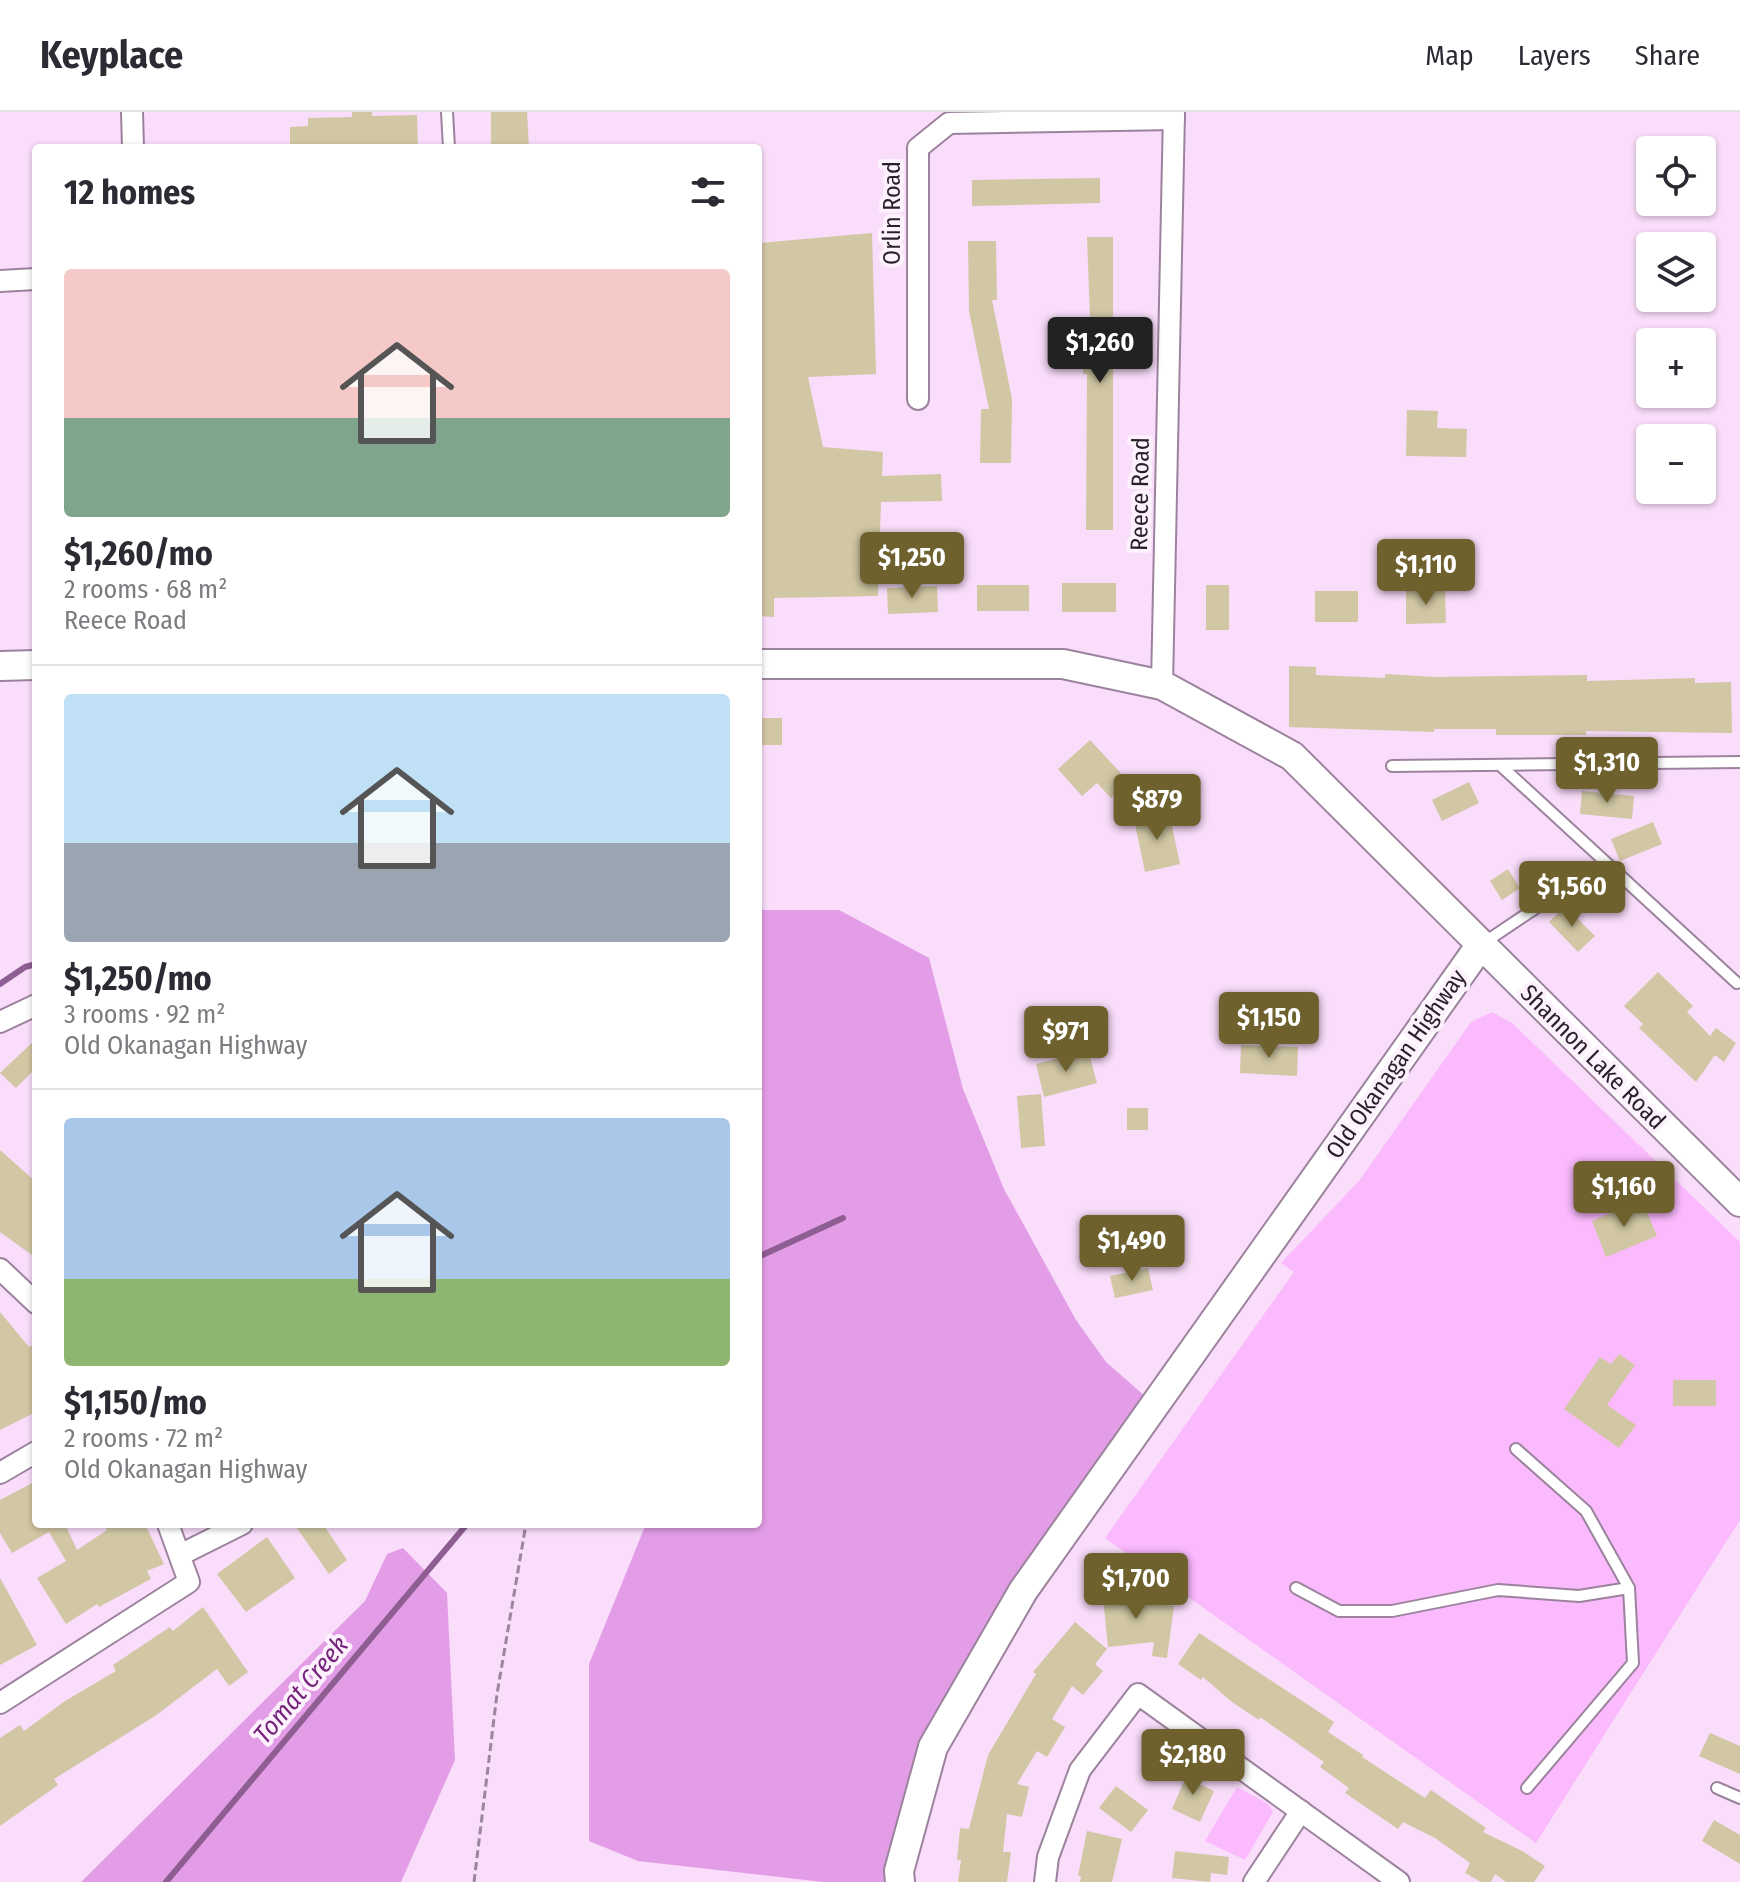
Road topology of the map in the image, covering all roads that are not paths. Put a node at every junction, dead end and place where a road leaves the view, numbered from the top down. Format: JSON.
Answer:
{"nodes":[{"id":1,"x":132,"y":112,"type":"edge"},
{"id":2,"x":447,"y":112,"type":"edge"},
{"id":3,"x":1174,"y":116,"type":"edge"},
{"id":4,"x":133,"y":144,"type":"edge"},
{"id":5,"x":449,"y":144,"type":"edge"},
{"id":6,"x":32,"y":279,"type":"edge"},
{"id":7,"x":0,"y":281,"type":"edge"},
{"id":8,"x":918,"y":399,"type":"dead end"},
{"id":9,"x":762,"y":664,"type":"edge"},
{"id":10,"x":32,"y":665,"type":"edge"},
{"id":11,"x":0,"y":666,"type":"edge"},
{"id":12,"x":1162,"y":685,"type":"junction"},
{"id":13,"x":1740,"y":762,"type":"edge"},
{"id":14,"x":1500,"y":765,"type":"junction"},
{"id":15,"x":1392,"y":766,"type":"dead end"},
{"id":16,"x":1603,"y":863,"type":"junction"},
{"id":17,"x":1480,"y":946,"type":"junction"},
{"id":18,"x":1737,"y":983,"type":"dead end"},
{"id":19,"x":32,"y":1007,"type":"edge"},
{"id":20,"x":0,"y":1022,"type":"edge"},
{"id":21,"x":1740,"y":1202,"type":"edge"},
{"id":22,"x":0,"y":1269,"type":"edge"},
{"id":23,"x":32,"y":1299,"type":"edge"},
{"id":24,"x":1516,"y":1449,"type":"dead end"},
{"id":25,"x":32,"y":1454,"type":"edge"},
{"id":26,"x":0,"y":1473,"type":"edge"},
{"id":27,"x":170,"y":1528,"type":"edge"},
{"id":28,"x":234,"y":1528,"type":"edge"},
{"id":29,"x":180,"y":1555,"type":"junction"},
{"id":30,"x":1296,"y":1588,"type":"dead end"},
{"id":31,"x":1629,"y":1588,"type":"junction"},
{"id":32,"x":0,"y":1703,"type":"edge"},
{"id":33,"x":1527,"y":1788,"type":"dead end"},
{"id":34,"x":1717,"y":1788,"type":"dead end"},
{"id":35,"x":1740,"y":1798,"type":"edge"},
{"id":36,"x":1301,"y":1811,"type":"junction"},
{"id":37,"x":900,"y":1882,"type":"edge"},
{"id":38,"x":1045,"y":1882,"type":"edge"},
{"id":39,"x":1254,"y":1882,"type":"edge"},
{"id":40,"x":1399,"y":1882,"type":"edge"}],
"edges":[{"from":1,"to":4,"type":"street"},
{"from":2,"to":5,"type":"lane"},
{"from":3,"to":8,"type":"street","name":"Orlin Road"},
{"from":3,"to":12,"type":"street","name":"Reece Road"},
{"from":6,"to":7,"type":"street"},
{"from":9,"to":12,"type":"main road","name":"Old Okanagan Highway"},
{"from":10,"to":11,"type":"main road"},
{"from":12,"to":17,"type":"main road","name":"Old Okanagan Highway"},
{"from":13,"to":14,"type":"lane"},
{"from":14,"to":15,"type":"lane"},
{"from":14,"to":16,"type":"lane"},
{"from":16,"to":17,"type":"lane"},
{"from":16,"to":18,"type":"lane"},
{"from":17,"to":21,"type":"main road","name":"Shannon Lake Road"},
{"from":17,"to":37,"type":"main road","name":"Old Okanagan Highway"},
{"from":19,"to":20,"type":"street"},
{"from":22,"to":23,"type":"street"},
{"from":24,"to":31,"type":"lane"},
{"from":25,"to":26,"type":"street"},
{"from":27,"to":29,"type":"street"},
{"from":28,"to":29,"type":"street"},
{"from":29,"to":32,"type":"street"},
{"from":30,"to":31,"type":"lane"},
{"from":31,"to":33,"type":"lane"},
{"from":34,"to":35,"type":"lane"},
{"from":36,"to":38,"type":"street"},
{"from":36,"to":39,"type":"street"},
{"from":36,"to":40,"type":"street"}]}
